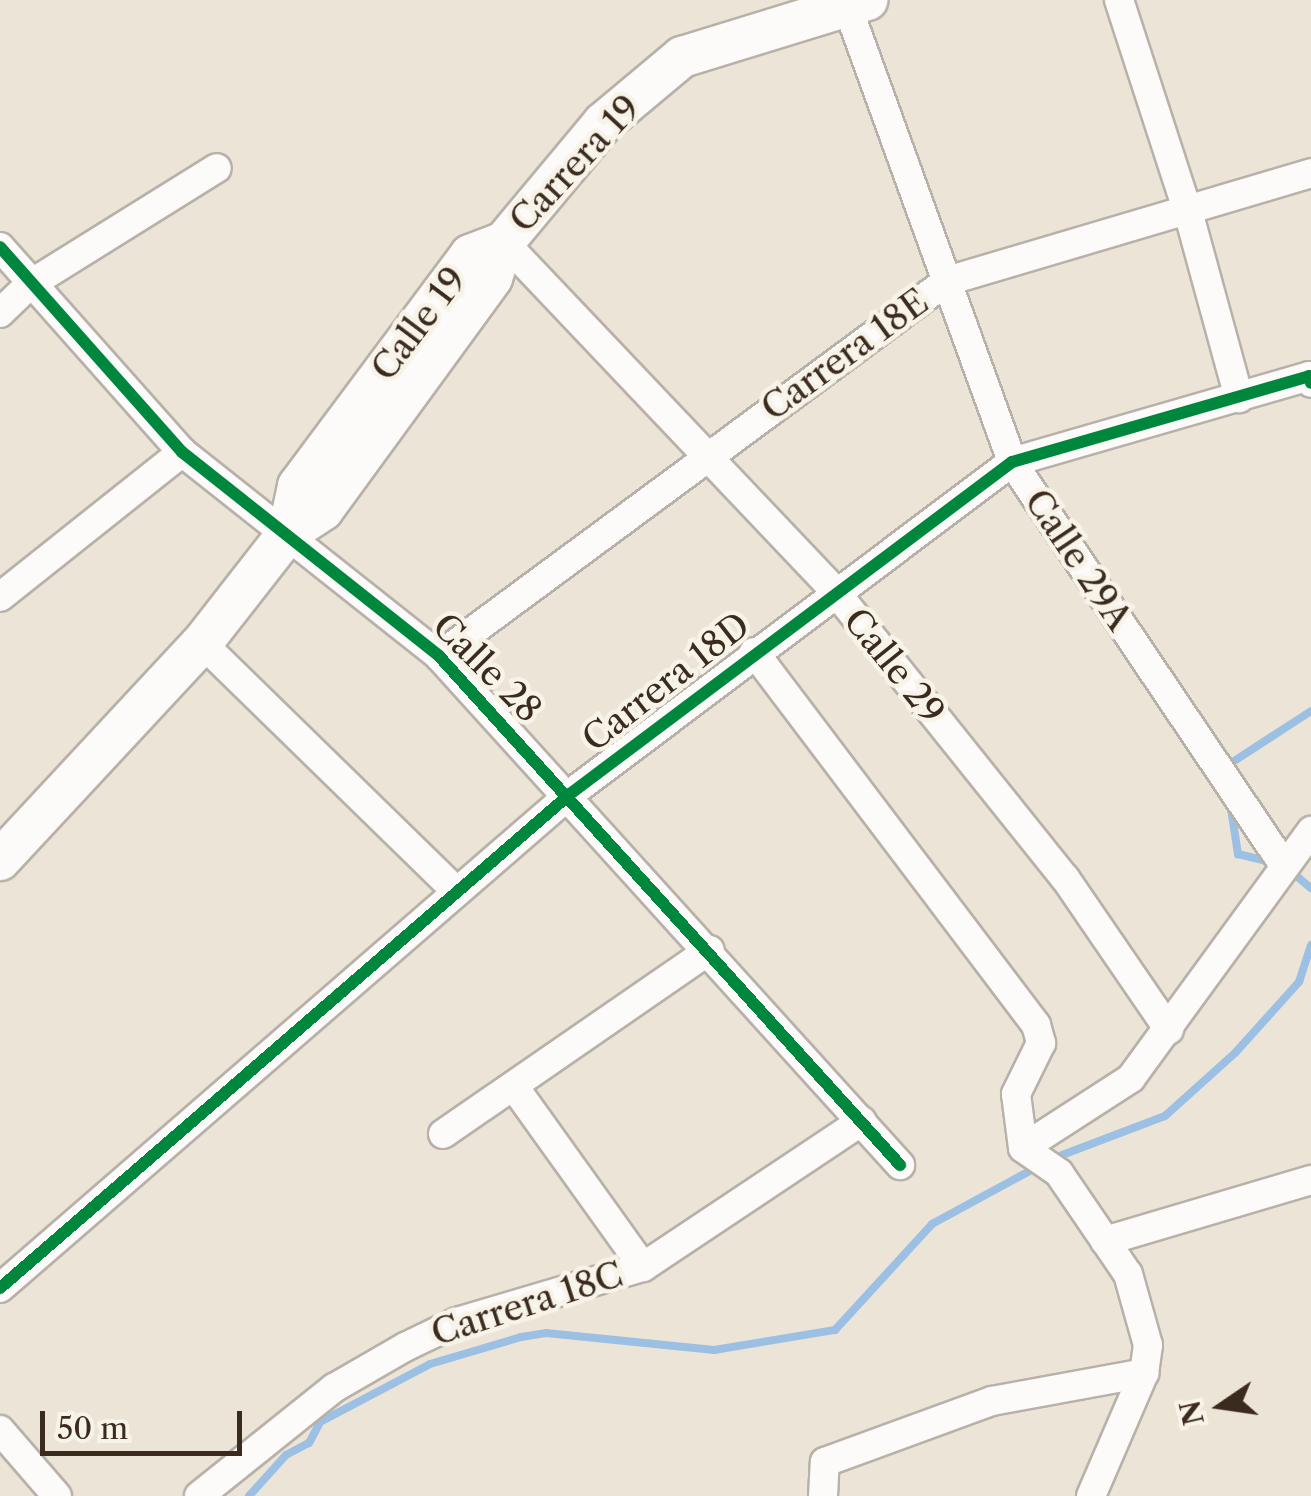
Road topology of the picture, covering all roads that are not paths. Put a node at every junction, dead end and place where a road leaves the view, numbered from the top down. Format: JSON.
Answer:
{"nodes":[{"id":1,"x":1118,"y":0,"type":"edge"},
{"id":2,"x":853,"y":2,"type":"edge"},
{"id":3,"x":217,"y":168,"type":"dead end"},
{"id":4,"x":1311,"y":173,"type":"edge"},
{"id":5,"x":1189,"y":214,"type":"junction"},
{"id":6,"x":504,"y":242,"type":"junction"},
{"id":7,"x":0,"y":247,"type":"edge"},
{"id":8,"x":948,"y":281,"type":"junction"},
{"id":9,"x":29,"y":284,"type":"junction"},
{"id":10,"x":0,"y":312,"type":"edge"},
{"id":11,"x":1310,"y":379,"type":"edge"},
{"id":12,"x":1238,"y":398,"type":"junction"},
{"id":13,"x":182,"y":452,"type":"junction"},
{"id":14,"x":706,"y":455,"type":"junction"},
{"id":15,"x":1012,"y":462,"type":"junction"},
{"id":16,"x":288,"y":533,"type":"junction"},
{"id":17,"x":834,"y":590,"type":"junction"},
{"id":18,"x":0,"y":596,"type":"edge"},
{"id":19,"x":202,"y":643,"type":"junction"},
{"id":20,"x":754,"y":652,"type":"junction"},
{"id":21,"x":438,"y":656,"type":"junction"},
{"id":22,"x":570,"y":794,"type":"junction"},
{"id":23,"x":1311,"y":831,"type":"edge"},
{"id":24,"x":0,"y":860,"type":"edge"},
{"id":25,"x":1284,"y":866,"type":"junction"},
{"id":26,"x":457,"y":892,"type":"junction"},
{"id":27,"x":710,"y":950,"type":"junction"},
{"id":28,"x":1169,"y":1030,"type":"junction"},
{"id":29,"x":515,"y":1088,"type":"junction"},
{"id":30,"x":862,"y":1121,"type":"junction"},
{"id":31,"x":443,"y":1134,"type":"dead end"},
{"id":32,"x":1023,"y":1148,"type":"junction"},
{"id":33,"x":900,"y":1165,"type":"dead end"},
{"id":34,"x":1311,"y":1180,"type":"edge"},
{"id":35,"x":1106,"y":1241,"type":"junction"},
{"id":36,"x":643,"y":1266,"type":"junction"},
{"id":37,"x":0,"y":1288,"type":"edge"},
{"id":38,"x":1144,"y":1373,"type":"junction"},
{"id":39,"x":0,"y":1430,"type":"edge"},
{"id":40,"x":56,"y":1496,"type":"edge"},
{"id":41,"x":199,"y":1496,"type":"edge"},
{"id":42,"x":823,"y":1496,"type":"edge"},
{"id":43,"x":1092,"y":1496,"type":"edge"}],
"edges":[{"from":1,"to":5,"type":"street"},
{"from":2,"to":6,"type":"main road","name":"Carrera 19"},
{"from":2,"to":8,"type":"street","name":"Calle 29A"},
{"from":3,"to":9,"type":"street"},
{"from":4,"to":5,"type":"street","name":"Carrera 18E"},
{"from":5,"to":8,"type":"street","name":"Carrera 18E"},
{"from":5,"to":12,"type":"street"},
{"from":6,"to":14,"type":"street","name":"Calle 29"},
{"from":6,"to":16,"type":"main road","name":"Calle 19"},
{"from":7,"to":9,"type":"street","name":"Calle 28"},
{"from":8,"to":14,"type":"street","name":"Carrera 18E"},
{"from":8,"to":15,"type":"street","name":"Calle 29A"},
{"from":9,"to":10,"type":"street"},
{"from":9,"to":13,"type":"street","name":"Calle 28"},
{"from":11,"to":12,"type":"street","name":"Carrera 18D"},
{"from":12,"to":15,"type":"street","name":"Carrera 18D"},
{"from":13,"to":16,"type":"street","name":"Calle 28"},
{"from":13,"to":18,"type":"street"},
{"from":14,"to":17,"type":"street","name":"Calle 29"},
{"from":14,"to":21,"type":"street","name":"Carrera 18E"},
{"from":15,"to":17,"type":"street","name":"Carrera 18D"},
{"from":15,"to":25,"type":"street","name":"Calle 29A"},
{"from":16,"to":19,"type":"main road","name":"Calle 19"},
{"from":16,"to":21,"type":"street","name":"Calle 28"},
{"from":17,"to":20,"type":"street","name":"Carrera 18D"},
{"from":17,"to":28,"type":"street","name":"Calle 29"},
{"from":19,"to":24,"type":"main road","name":"Calle 19"},
{"from":19,"to":26,"type":"street"},
{"from":20,"to":22,"type":"street","name":"Carrera 18D"},
{"from":20,"to":32,"type":"street"},
{"from":21,"to":22,"type":"street","name":"Calle 28"},
{"from":22,"to":26,"type":"street","name":"Carrera 18D"},
{"from":22,"to":27,"type":"street","name":"Calle 28"},
{"from":23,"to":25,"type":"street"},
{"from":25,"to":28,"type":"street"},
{"from":26,"to":37,"type":"street","name":"Carrera 18D"},
{"from":27,"to":29,"type":"street"},
{"from":27,"to":30,"type":"street","name":"Calle 28"},
{"from":28,"to":32,"type":"street"},
{"from":29,"to":31,"type":"street"},
{"from":29,"to":36,"type":"street"},
{"from":30,"to":33,"type":"street","name":"Calle 28"},
{"from":30,"to":36,"type":"street","name":"Carrera 18C"},
{"from":32,"to":35,"type":"street"},
{"from":34,"to":35,"type":"street"},
{"from":35,"to":38,"type":"street"},
{"from":36,"to":41,"type":"street","name":"Carrera 18C"},
{"from":38,"to":42,"type":"street"},
{"from":38,"to":43,"type":"street"},
{"from":39,"to":40,"type":"street"}]}
